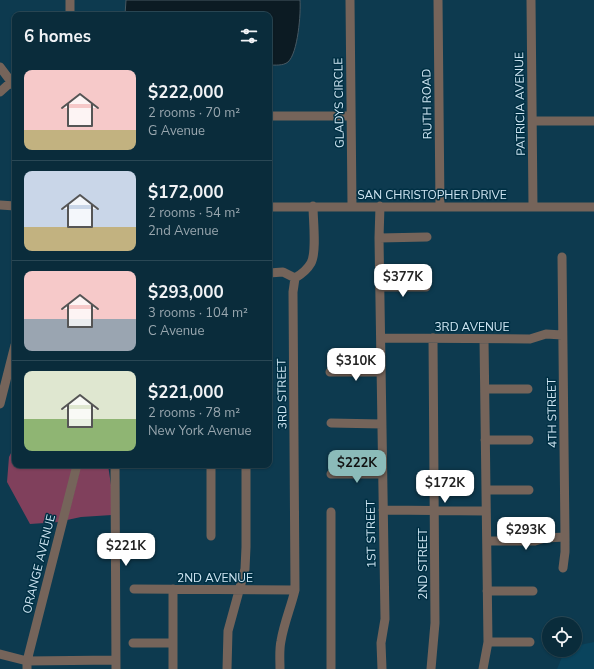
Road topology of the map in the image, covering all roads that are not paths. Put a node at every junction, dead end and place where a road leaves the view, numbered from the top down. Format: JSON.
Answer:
{"nodes":[{"id":1,"x":70,"y":0,"type":"edge"},
{"id":2,"x":350,"y":0,"type":"edge"},
{"id":3,"x":438,"y":0,"type":"edge"},
{"id":4,"x":531,"y":0,"type":"edge"},
{"id":5,"x":70,"y":12,"type":"edge"},
{"id":6,"x":0,"y":66,"type":"edge"},
{"id":7,"x":12,"y":84,"type":"edge"},
{"id":8,"x":12,"y":86,"type":"edge"},
{"id":9,"x":0,"y":92,"type":"edge"},
{"id":10,"x":272,"y":116,"type":"edge"},
{"id":11,"x":351,"y":116,"type":"junction"},
{"id":12,"x":532,"y":121,"type":"junction"},
{"id":13,"x":594,"y":121,"type":"edge"},
{"id":14,"x":0,"y":206,"type":"edge"},
{"id":15,"x":12,"y":206,"type":"edge"},
{"id":16,"x":313,"y":206,"type":"junction"},
{"id":17,"x":352,"y":206,"type":"junction"},
{"id":18,"x":380,"y":206,"type":"junction"},
{"id":19,"x":272,"y":207,"type":"edge"},
{"id":20,"x":440,"y":207,"type":"junction"},
{"id":21,"x":533,"y":207,"type":"junction"},
{"id":22,"x":594,"y":207,"type":"edge"},
{"id":23,"x":427,"y":237,"type":"dead end"},
{"id":24,"x":379,"y":238,"type":"junction"},
{"id":25,"x":562,"y":257,"type":"dead end"},
{"id":26,"x":272,"y":272,"type":"edge"},
{"id":27,"x":295,"y":278,"type":"junction"},
{"id":28,"x":380,"y":287,"type":"junction"},
{"id":29,"x":426,"y":287,"type":"dead end"},
{"id":30,"x":562,"y":335,"type":"junction"},
{"id":31,"x":381,"y":338,"type":"junction"},
{"id":32,"x":433,"y":338,"type":"junction"},
{"id":33,"x":484,"y":339,"type":"junction"},
{"id":34,"x":12,"y":357,"type":"edge"},
{"id":35,"x":330,"y":372,"type":"dead end"},
{"id":36,"x":381,"y":372,"type":"junction"},
{"id":37,"x":485,"y":389,"type":"junction"},
{"id":38,"x":528,"y":389,"type":"dead end"},
{"id":39,"x":0,"y":404,"type":"edge"},
{"id":40,"x":330,"y":423,"type":"dead end"},
{"id":41,"x":382,"y":424,"type":"junction"},
{"id":42,"x":485,"y":440,"type":"junction"},
{"id":43,"x":529,"y":440,"type":"dead end"},
{"id":44,"x":76,"y":468,"type":"edge"},
{"id":45,"x":115,"y":468,"type":"edge"},
{"id":46,"x":211,"y":468,"type":"edge"},
{"id":47,"x":246,"y":468,"type":"edge"},
{"id":48,"x":331,"y":474,"type":"dead end"},
{"id":49,"x":382,"y":474,"type":"junction"},
{"id":50,"x":486,"y":490,"type":"junction"},
{"id":51,"x":529,"y":490,"type":"dead end"},
{"id":52,"x":383,"y":510,"type":"junction"},
{"id":53,"x":435,"y":511,"type":"junction"},
{"id":54,"x":485,"y":511,"type":"junction"},
{"id":55,"x":331,"y":512,"type":"dead end"},
{"id":56,"x":211,"y":536,"type":"dead end"},
{"id":57,"x":565,"y":537,"type":"junction"},
{"id":58,"x":487,"y":541,"type":"junction"},
{"id":59,"x":563,"y":568,"type":"dead end"},
{"id":60,"x":134,"y":589,"type":"dead end"},
{"id":61,"x":173,"y":590,"type":"junction"},
{"id":62,"x":239,"y":590,"type":"junction"},
{"id":63,"x":296,"y":590,"type":"junction"},
{"id":64,"x":487,"y":591,"type":"junction"},
{"id":65,"x":533,"y":591,"type":"dead end"},
{"id":66,"x":488,"y":642,"type":"junction"},
{"id":67,"x":530,"y":642,"type":"dead end"},
{"id":68,"x":133,"y":643,"type":"dead end"},
{"id":69,"x":173,"y":643,"type":"junction"},
{"id":70,"x":0,"y":654,"type":"edge"},
{"id":71,"x":27,"y":665,"type":"edge"},
{"id":72,"x":116,"y":665,"type":"edge"},
{"id":73,"x":173,"y":669,"type":"edge"},
{"id":74,"x":227,"y":669,"type":"edge"},
{"id":75,"x":280,"y":669,"type":"edge"},
{"id":76,"x":332,"y":669,"type":"edge"},
{"id":77,"x":382,"y":669,"type":"edge"},
{"id":78,"x":431,"y":669,"type":"edge"},
{"id":79,"x":483,"y":669,"type":"edge"}],
"edges":[{"from":1,"to":5,"type":"street"},
{"from":2,"to":11,"type":"street","name":"GLADYS CIRCLE"},
{"from":3,"to":20,"type":"street","name":"RUTH ROAD"},
{"from":4,"to":12,"type":"street","name":"PATRICIA AVENUE"},
{"from":6,"to":7,"type":"street"},
{"from":8,"to":9,"type":"street"},
{"from":10,"to":11,"type":"street"},
{"from":11,"to":17,"type":"street","name":"GLADYS CIRCLE"},
{"from":12,"to":13,"type":"street"},
{"from":12,"to":21,"type":"street","name":"PATRICIA AVENUE"},
{"from":14,"to":15,"type":"street"},
{"from":16,"to":17,"type":"street","name":"SAN CHRISTOPHER DRIVE"},
{"from":16,"to":19,"type":"street","name":"SAN CHRISTOPHER DRIVE"},
{"from":16,"to":27,"type":"street"},
{"from":17,"to":18,"type":"street","name":"SAN CHRISTOPHER DRIVE"},
{"from":18,"to":20,"type":"street","name":"SAN CHRISTOPHER DRIVE"},
{"from":18,"to":24,"type":"street","name":"1ST STREET"},
{"from":20,"to":21,"type":"street","name":"SAN CHRISTOPHER DRIVE"},
{"from":21,"to":22,"type":"street","name":"SAN CHRISTOPHER DRIVE"},
{"from":23,"to":24,"type":"street"},
{"from":24,"to":28,"type":"street","name":"1ST STREET"},
{"from":25,"to":30,"type":"street","name":"4TH STREET"},
{"from":26,"to":27,"type":"street"},
{"from":27,"to":63,"type":"street","name":"3RD STREET"},
{"from":28,"to":29,"type":"street"},
{"from":28,"to":31,"type":"street","name":"1ST STREET"},
{"from":30,"to":33,"type":"street","name":"3RD AVENUE"},
{"from":30,"to":57,"type":"street","name":"4TH STREET"},
{"from":31,"to":32,"type":"street","name":"3RD AVENUE"},
{"from":31,"to":36,"type":"street","name":"1ST STREET"},
{"from":32,"to":33,"type":"street","name":"3RD AVENUE"},
{"from":32,"to":53,"type":"street","name":"2ND STREET"},
{"from":33,"to":37,"type":"street"},
{"from":34,"to":39,"type":"street"},
{"from":35,"to":36,"type":"street"},
{"from":36,"to":41,"type":"street","name":"1ST STREET"},
{"from":37,"to":38,"type":"street"},
{"from":37,"to":42,"type":"street"},
{"from":40,"to":41,"type":"street"},
{"from":41,"to":49,"type":"street","name":"1ST STREET"},
{"from":42,"to":43,"type":"street"},
{"from":42,"to":50,"type":"street"},
{"from":44,"to":71,"type":"street","name":"ORANGE AVENUE"},
{"from":45,"to":72,"type":"street"},
{"from":46,"to":56,"type":"street"},
{"from":47,"to":62,"type":"street"},
{"from":48,"to":49,"type":"street"},
{"from":49,"to":52,"type":"street","name":"1ST STREET"},
{"from":50,"to":51,"type":"street"},
{"from":50,"to":54,"type":"street"},
{"from":52,"to":53,"type":"street"},
{"from":52,"to":77,"type":"street","name":"1ST STREET"},
{"from":53,"to":54,"type":"street"},
{"from":53,"to":78,"type":"street","name":"2ND STREET"},
{"from":54,"to":58,"type":"street"},
{"from":55,"to":76,"type":"street"},
{"from":57,"to":58,"type":"street"},
{"from":57,"to":59,"type":"street","name":"4TH STREET"},
{"from":58,"to":64,"type":"street"},
{"from":60,"to":61,"type":"street","name":"2ND AVENUE"},
{"from":61,"to":62,"type":"street","name":"2ND AVENUE"},
{"from":61,"to":69,"type":"street"},
{"from":62,"to":63,"type":"street","name":"2ND AVENUE"},
{"from":62,"to":74,"type":"street"},
{"from":63,"to":75,"type":"street","name":"3RD STREET"},
{"from":64,"to":65,"type":"street"},
{"from":64,"to":66,"type":"street"},
{"from":66,"to":67,"type":"street"},
{"from":66,"to":79,"type":"street"},
{"from":68,"to":69,"type":"street"},
{"from":69,"to":73,"type":"street"},
{"from":70,"to":71,"type":"street"},
{"from":71,"to":72,"type":"street"}]}
